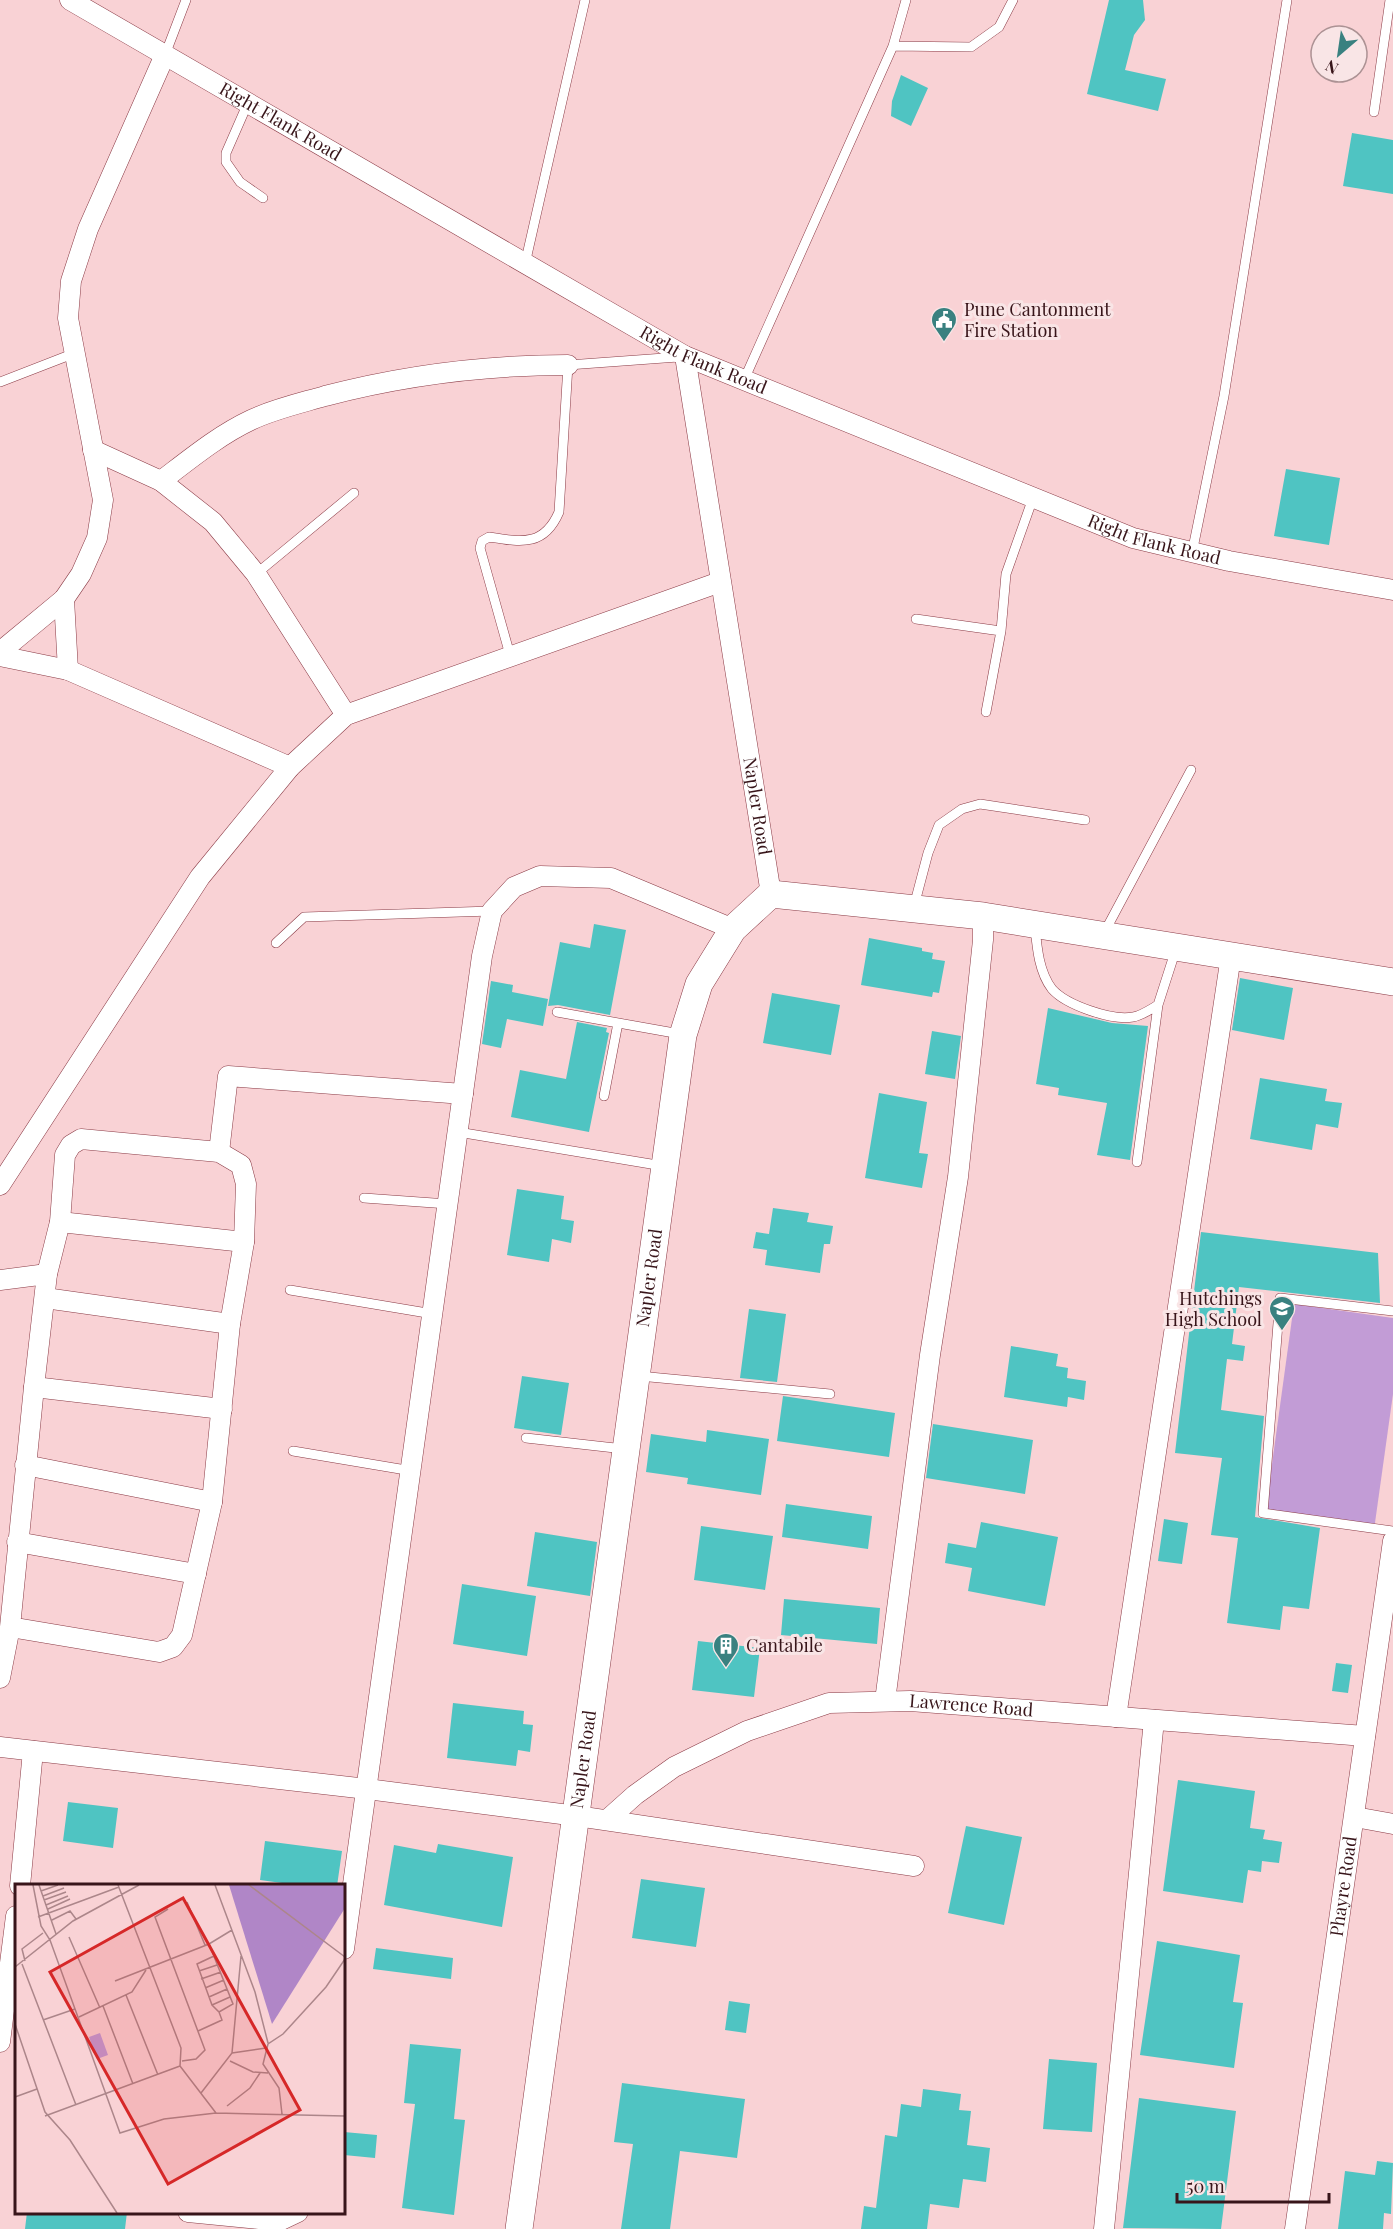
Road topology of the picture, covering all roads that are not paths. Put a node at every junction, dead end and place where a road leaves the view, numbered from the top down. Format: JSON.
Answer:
{"nodes":[{"id":1,"x":70,"y":0,"type":"edge"},
{"id":2,"x":186,"y":0,"type":"edge"},
{"id":3,"x":585,"y":0,"type":"edge"},
{"id":4,"x":906,"y":0,"type":"edge"},
{"id":5,"x":1013,"y":0,"type":"edge"},
{"id":6,"x":1287,"y":0,"type":"edge"},
{"id":7,"x":1390,"y":0,"type":"edge"},
{"id":8,"x":1389,"y":41,"type":"edge"},
{"id":9,"x":893,"y":46,"type":"junction"},
{"id":10,"x":164,"y":57,"type":"junction"},
{"id":11,"x":247,"y":105,"type":"junction"},
{"id":12,"x":1374,"y":112,"type":"dead end"},
{"id":13,"x":263,"y":198,"type":"dead end"},
{"id":14,"x":525,"y":264,"type":"junction"},
{"id":15,"x":75,"y":353,"type":"junction"},
{"id":16,"x":685,"y":356,"type":"junction"},
{"id":17,"x":568,"y":365,"type":"junction"},
{"id":18,"x":744,"y":380,"type":"junction"},
{"id":19,"x":0,"y":382,"type":"edge"},
{"id":20,"x":93,"y":450,"type":"junction"},
{"id":21,"x":161,"y":481,"type":"junction"},
{"id":22,"x":354,"y":493,"type":"dead end"},
{"id":23,"x":1033,"y":498,"type":"junction"},
{"id":24,"x":1192,"y":553,"type":"junction"},
{"id":25,"x":256,"y":574,"type":"junction"},
{"id":26,"x":720,"y":582,"type":"junction"},
{"id":27,"x":1393,"y":590,"type":"edge"},
{"id":28,"x":64,"y":599,"type":"junction"},
{"id":29,"x":916,"y":619,"type":"dead end"},
{"id":30,"x":1001,"y":631,"type":"junction"},
{"id":31,"x":0,"y":654,"type":"edge"},
{"id":32,"x":510,"y":655,"type":"junction"},
{"id":33,"x":68,"y":670,"type":"junction"},
{"id":34,"x":986,"y":712,"type":"dead end"},
{"id":35,"x":346,"y":715,"type":"junction"},
{"id":36,"x":290,"y":767,"type":"junction"},
{"id":37,"x":1191,"y":770,"type":"dead end"},
{"id":38,"x":1085,"y":820,"type":"dead end"},
{"id":39,"x":771,"y":894,"type":"junction"},
{"id":40,"x":914,"y":908,"type":"junction"},
{"id":41,"x":492,"y":911,"type":"junction"},
{"id":42,"x":983,"y":916,"type":"junction"},
{"id":43,"x":1034,"y":924,"type":"junction"},
{"id":44,"x":733,"y":929,"type":"junction"},
{"id":45,"x":1103,"y":935,"type":"junction"},
{"id":46,"x":276,"y":943,"type":"dead end"},
{"id":47,"x":1176,"y":947,"type":"junction"},
{"id":48,"x":1231,"y":956,"type":"junction"},
{"id":49,"x":1393,"y":982,"type":"edge"},
{"id":50,"x":1158,"y":1005,"type":"junction"},
{"id":51,"x":557,"y":1012,"type":"dead end"},
{"id":52,"x":618,"y":1023,"type":"junction"},
{"id":53,"x":683,"y":1035,"type":"junction"},
{"id":54,"x":463,"y":1094,"type":"junction"},
{"id":55,"x":604,"y":1096,"type":"dead end"},
{"id":56,"x":458,"y":1132,"type":"junction"},
{"id":57,"x":219,"y":1152,"type":"junction"},
{"id":58,"x":1137,"y":1162,"type":"dead end"},
{"id":59,"x":665,"y":1166,"type":"junction"},
{"id":60,"x":0,"y":1185,"type":"edge"},
{"id":61,"x":364,"y":1198,"type":"dead end"},
{"id":62,"x":448,"y":1204,"type":"junction"},
{"id":63,"x":60,"y":1222,"type":"junction"},
{"id":64,"x":244,"y":1242,"type":"junction"},
{"id":65,"x":47,"y":1274,"type":"junction"},
{"id":66,"x":0,"y":1280,"type":"edge"},
{"id":67,"x":290,"y":1290,"type":"dead end"},
{"id":68,"x":45,"y":1298,"type":"junction"},
{"id":69,"x":1393,"y":1311,"type":"edge"},
{"id":70,"x":433,"y":1314,"type":"junction"},
{"id":71,"x":231,"y":1324,"type":"junction"},
{"id":72,"x":636,"y":1376,"type":"junction"},
{"id":73,"x":34,"y":1387,"type":"junction"},
{"id":74,"x":830,"y":1394,"type":"dead end"},
{"id":75,"x":222,"y":1409,"type":"junction"},
{"id":76,"x":526,"y":1438,"type":"dead end"},
{"id":77,"x":627,"y":1449,"type":"junction"},
{"id":78,"x":293,"y":1451,"type":"dead end"},
{"id":79,"x":25,"y":1465,"type":"junction"},
{"id":80,"x":411,"y":1471,"type":"junction"},
{"id":81,"x":212,"y":1502,"type":"junction"},
{"id":82,"x":1393,"y":1531,"type":"edge"},
{"id":83,"x":1393,"y":1541,"type":"edge"},
{"id":84,"x":17,"y":1542,"type":"junction"},
{"id":85,"x":196,"y":1575,"type":"junction"},
{"id":86,"x":5,"y":1626,"type":"edge"},
{"id":87,"x":0,"y":1678,"type":"edge"},
{"id":88,"x":885,"y":1701,"type":"junction"},
{"id":89,"x":1116,"y":1717,"type":"junction"},
{"id":90,"x":1154,"y":1720,"type":"junction"},
{"id":91,"x":1365,"y":1736,"type":"junction"},
{"id":92,"x":0,"y":1747,"type":"edge"},
{"id":93,"x":33,"y":1751,"type":"junction"},
{"id":94,"x":367,"y":1789,"type":"junction"},
{"id":95,"x":577,"y":1816,"type":"junction"},
{"id":96,"x":1355,"y":1817,"type":"junction"},
{"id":97,"x":607,"y":1820,"type":"junction"},
{"id":98,"x":1393,"y":1824,"type":"edge"},
{"id":99,"x":914,"y":1866,"type":"dead end"},
{"id":100,"x":20,"y":1884,"type":"edge"},
{"id":101,"x":15,"y":1924,"type":"edge"},
{"id":102,"x":345,"y":1942,"type":"edge"},
{"id":103,"x":0,"y":2042,"type":"edge"},
{"id":104,"x":208,"y":2214,"type":"edge"},
{"id":105,"x":294,"y":2214,"type":"edge"},
{"id":106,"x":519,"y":2229,"type":"edge"},
{"id":107,"x":1104,"y":2229,"type":"edge"},
{"id":108,"x":1295,"y":2229,"type":"edge"}],
"edges":[{"from":1,"to":10,"type":"street","name":"Right Flank Road"},
{"from":2,"to":10,"type":"lane"},
{"from":3,"to":14,"type":"lane"},
{"from":4,"to":9,"type":"lane"},
{"from":5,"to":9,"type":"lane"},
{"from":6,"to":24,"type":"lane"},
{"from":7,"to":8,"type":"lane"},
{"from":8,"to":12,"type":"lane"},
{"from":9,"to":18,"type":"lane"},
{"from":10,"to":11,"type":"street","name":"Right Flank Road"},
{"from":10,"to":15,"type":"street"},
{"from":11,"to":13,"type":"lane"},
{"from":11,"to":14,"type":"street","name":"Right Flank Road"},
{"from":14,"to":16,"type":"street","name":"Right Flank Road"},
{"from":15,"to":19,"type":"lane"},
{"from":15,"to":20,"type":"street"},
{"from":16,"to":17,"type":"lane"},
{"from":16,"to":18,"type":"street","name":"Right Flank Road"},
{"from":16,"to":26,"type":"street","name":"Napler Road"},
{"from":17,"to":21,"type":"street"},
{"from":17,"to":32,"type":"lane"},
{"from":18,"to":23,"type":"street","name":"Right Flank Road"},
{"from":20,"to":21,"type":"street"},
{"from":20,"to":28,"type":"street"},
{"from":21,"to":25,"type":"street"},
{"from":22,"to":25,"type":"lane"},
{"from":23,"to":24,"type":"street","name":"Right Flank Road"},
{"from":23,"to":30,"type":"lane"},
{"from":24,"to":27,"type":"street","name":"Right Flank Road"},
{"from":25,"to":35,"type":"street"},
{"from":26,"to":32,"type":"street"},
{"from":26,"to":39,"type":"street","name":"Napler Road"},
{"from":28,"to":31,"type":"street"},
{"from":28,"to":33,"type":"street"},
{"from":29,"to":30,"type":"lane"},
{"from":30,"to":34,"type":"lane"},
{"from":31,"to":33,"type":"street"},
{"from":32,"to":35,"type":"street"},
{"from":33,"to":36,"type":"street"},
{"from":35,"to":36,"type":"street"},
{"from":36,"to":60,"type":"street"},
{"from":37,"to":45,"type":"lane"},
{"from":38,"to":40,"type":"lane"},
{"from":39,"to":40,"type":"street"},
{"from":39,"to":44,"type":"street","name":"Napler Road"},
{"from":40,"to":42,"type":"street"},
{"from":41,"to":44,"type":"street"},
{"from":41,"to":46,"type":"lane"},
{"from":41,"to":54,"type":"street"},
{"from":42,"to":43,"type":"street"},
{"from":42,"to":88,"type":"street"},
{"from":43,"to":45,"type":"street"},
{"from":43,"to":50,"type":"lane"},
{"from":44,"to":53,"type":"street","name":"Napler Road"},
{"from":45,"to":47,"type":"street"},
{"from":47,"to":48,"type":"street"},
{"from":47,"to":50,"type":"lane"},
{"from":48,"to":49,"type":"street"},
{"from":48,"to":89,"type":"street"},
{"from":50,"to":58,"type":"lane"},
{"from":51,"to":52,"type":"lane"},
{"from":52,"to":53,"type":"lane"},
{"from":52,"to":55,"type":"lane"},
{"from":53,"to":59,"type":"street","name":"Napler Road"},
{"from":54,"to":56,"type":"street"},
{"from":54,"to":57,"type":"street"},
{"from":56,"to":59,"type":"lane"},
{"from":56,"to":62,"type":"street"},
{"from":57,"to":63,"type":"street"},
{"from":57,"to":64,"type":"street"},
{"from":59,"to":72,"type":"street","name":"Napler Road"},
{"from":61,"to":62,"type":"lane"},
{"from":62,"to":70,"type":"street"},
{"from":63,"to":64,"type":"street"},
{"from":63,"to":65,"type":"street"},
{"from":64,"to":71,"type":"street"},
{"from":65,"to":66,"type":"street"},
{"from":65,"to":68,"type":"street"},
{"from":67,"to":70,"type":"lane"},
{"from":68,"to":71,"type":"street"},
{"from":68,"to":73,"type":"street"},
{"from":69,"to":82,"type":"lane"},
{"from":70,"to":80,"type":"street"},
{"from":71,"to":75,"type":"street"},
{"from":72,"to":74,"type":"lane"},
{"from":72,"to":77,"type":"street","name":"Napler Road"},
{"from":73,"to":75,"type":"street"},
{"from":73,"to":79,"type":"street"},
{"from":75,"to":81,"type":"street"},
{"from":76,"to":77,"type":"lane"},
{"from":77,"to":95,"type":"street","name":"Napler Road"},
{"from":78,"to":80,"type":"lane"},
{"from":79,"to":81,"type":"street"},
{"from":79,"to":84,"type":"street"},
{"from":80,"to":94,"type":"street"},
{"from":81,"to":85,"type":"street"},
{"from":83,"to":91,"type":"street","name":"Phayre Road"},
{"from":84,"to":85,"type":"street"},
{"from":84,"to":86,"type":"street"},
{"from":85,"to":86,"type":"street"},
{"from":86,"to":87,"type":"street"},
{"from":88,"to":89,"type":"street","name":"Lawrence Road"},
{"from":88,"to":97,"type":"street","name":"Lawrence Road"},
{"from":89,"to":90,"type":"street","name":"Lawrence Road"},
{"from":90,"to":91,"type":"street","name":"Lawrence Road"},
{"from":90,"to":107,"type":"street"},
{"from":91,"to":96,"type":"street","name":"Phayre Road"},
{"from":92,"to":93,"type":"street"},
{"from":93,"to":94,"type":"street"},
{"from":93,"to":100,"type":"street"},
{"from":94,"to":95,"type":"street"},
{"from":94,"to":102,"type":"street"},
{"from":95,"to":97,"type":"street"},
{"from":95,"to":106,"type":"street","name":"Napler Road"},
{"from":96,"to":98,"type":"street"},
{"from":96,"to":108,"type":"street","name":"Phayre Road"},
{"from":97,"to":99,"type":"street"},
{"from":101,"to":103,"type":"street"},
{"from":104,"to":105,"type":"street"}]}
